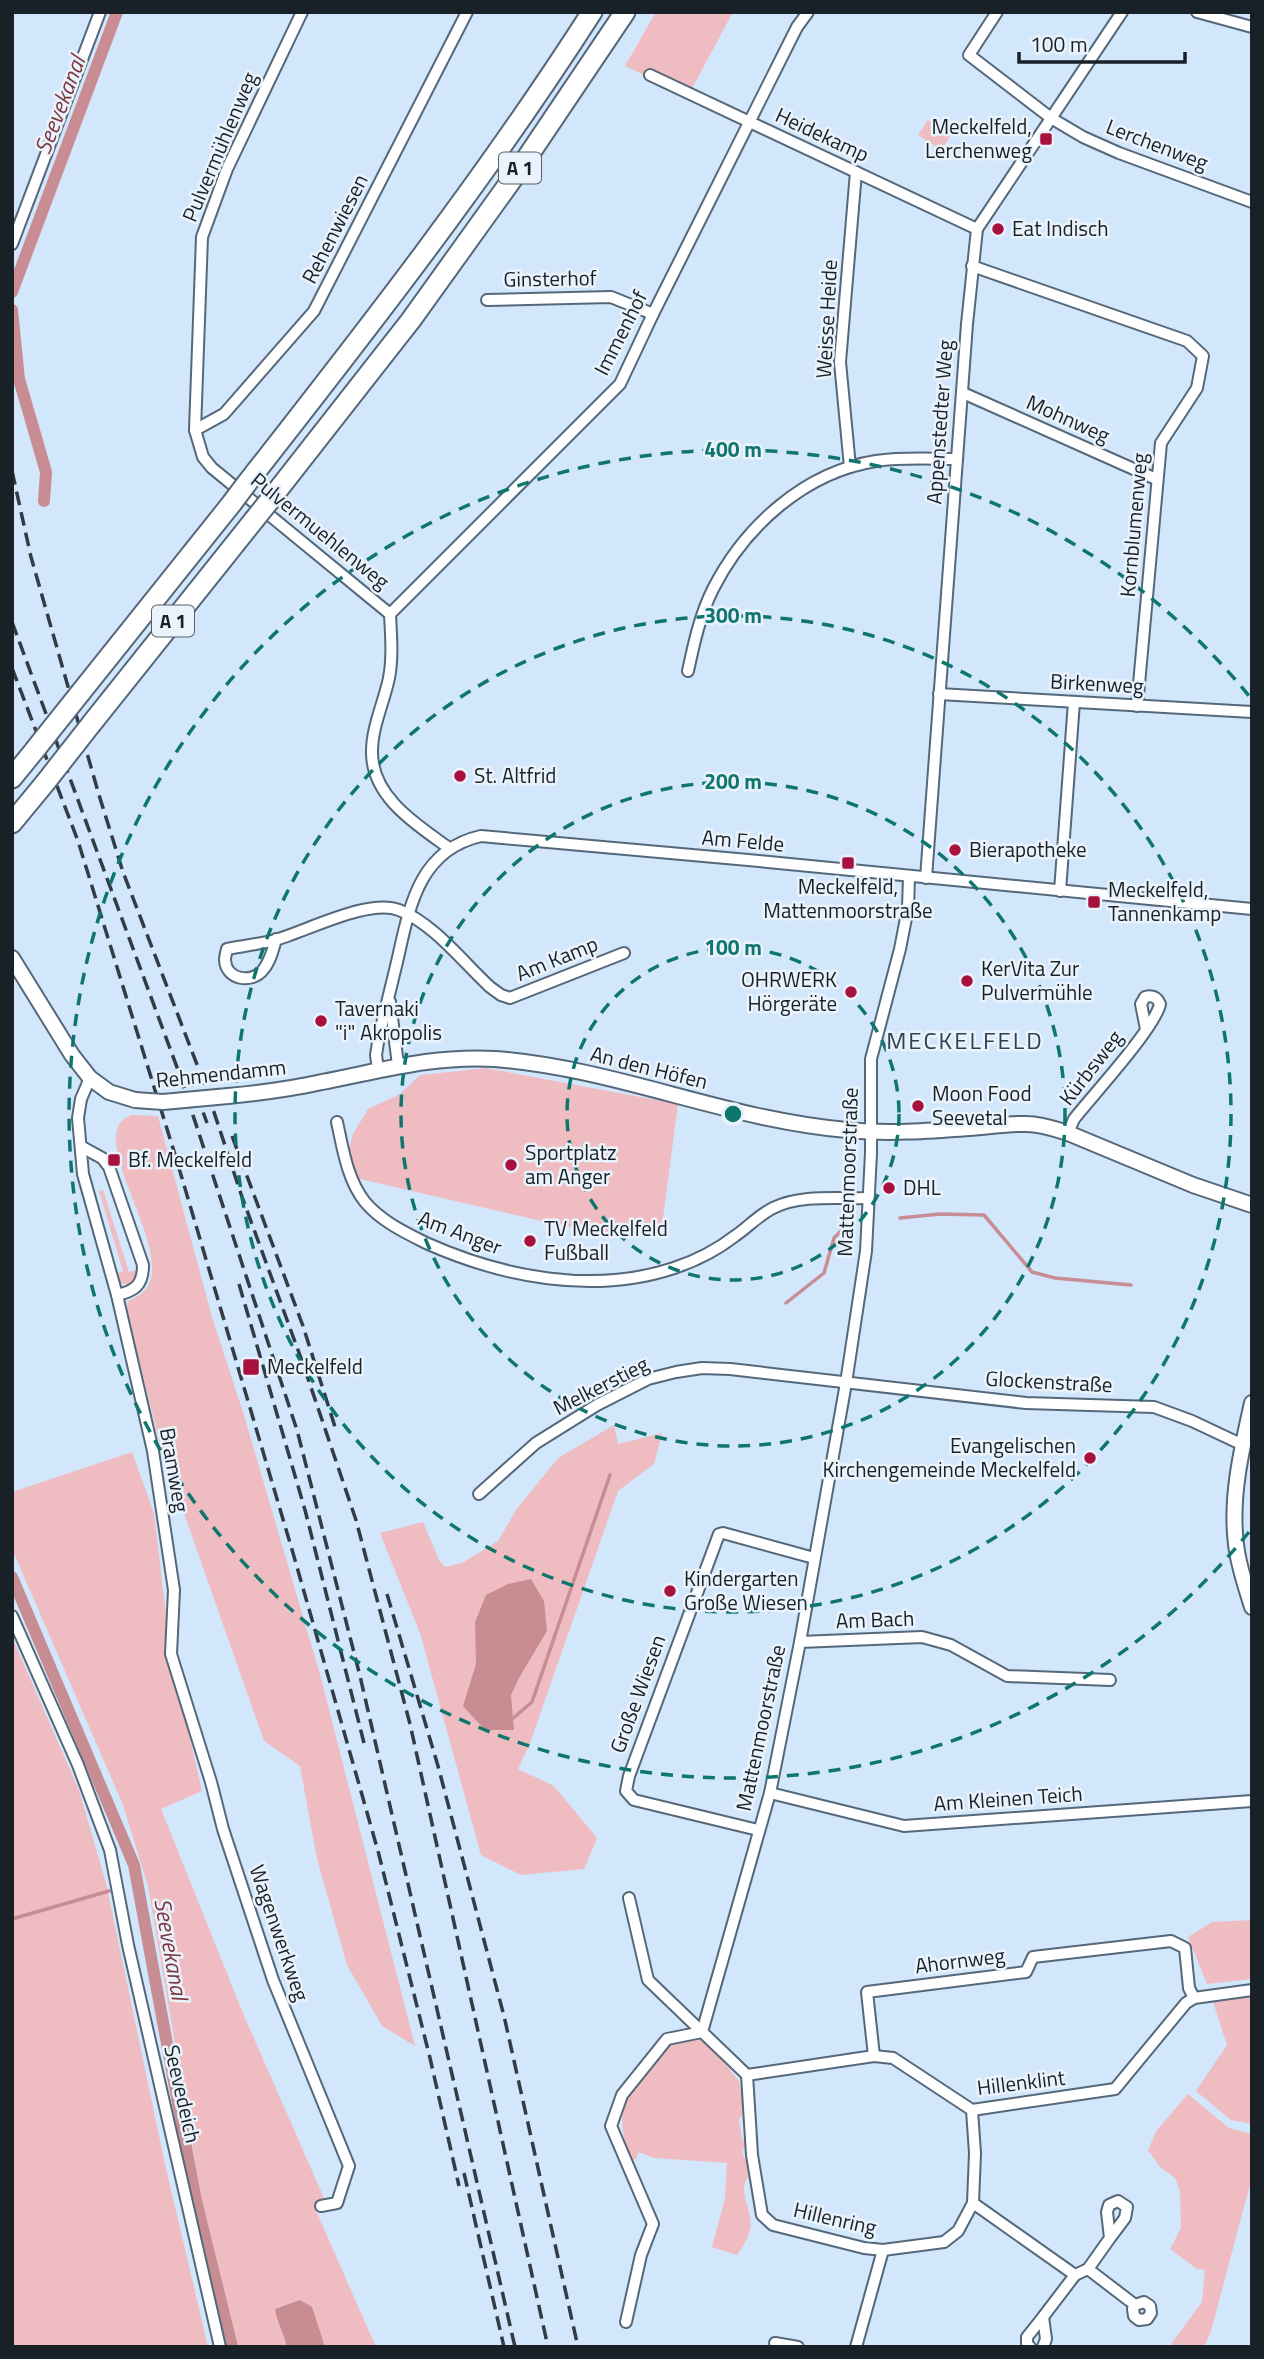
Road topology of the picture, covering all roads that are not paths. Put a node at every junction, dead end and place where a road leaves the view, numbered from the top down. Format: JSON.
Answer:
{"nodes":[{"id":1,"x":100,"y":12,"type":"edge"},
{"id":2,"x":302,"y":12,"type":"edge"},
{"id":3,"x":467,"y":12,"type":"edge"},
{"id":4,"x":592,"y":12,"type":"edge"},
{"id":5,"x":625,"y":12,"type":"edge"},
{"id":6,"x":808,"y":12,"type":"edge"},
{"id":7,"x":997,"y":12,"type":"edge"},
{"id":8,"x":1122,"y":12,"type":"edge"},
{"id":9,"x":1196,"y":12,"type":"edge"},
{"id":10,"x":1252,"y":27,"type":"edge"},
{"id":11,"x":650,"y":75,"type":"dead end"},
{"id":12,"x":1051,"y":118,"type":"junction"},
{"id":13,"x":750,"y":122,"type":"junction"},
{"id":14,"x":856,"y":172,"type":"junction"},
{"id":15,"x":1252,"y":202,"type":"edge"},
{"id":16,"x":977,"y":229,"type":"junction"},
{"id":17,"x":12,"y":244,"type":"edge"},
{"id":18,"x":972,"y":266,"type":"junction"},
{"id":19,"x":487,"y":300,"type":"dead end"},
{"id":20,"x":653,"y":314,"type":"junction"},
{"id":21,"x":963,"y":393,"type":"junction"},
{"id":22,"x":195,"y":430,"type":"junction"},
{"id":23,"x":957,"y":460,"type":"junction"},
{"id":24,"x":850,"y":467,"type":"junction"},
{"id":25,"x":1156,"y":479,"type":"junction"},
{"id":26,"x":390,"y":614,"type":"junction"},
{"id":27,"x":688,"y":671,"type":"dead end"},
{"id":28,"x":939,"y":694,"type":"junction"},
{"id":29,"x":1073,"y":702,"type":"junction"},
{"id":30,"x":1137,"y":706,"type":"junction"},
{"id":31,"x":1252,"y":712,"type":"edge"},
{"id":32,"x":12,"y":778,"type":"edge"},
{"id":33,"x":12,"y":823,"type":"edge"},
{"id":34,"x":449,"y":848,"type":"junction"},
{"id":35,"x":909,"y":877,"type":"junction"},
{"id":36,"x":926,"y":878,"type":"junction"},
{"id":37,"x":1060,"y":891,"type":"junction"},
{"id":38,"x":1252,"y":909,"type":"edge"},
{"id":39,"x":408,"y":914,"type":"junction"},
{"id":40,"x":276,"y":939,"type":"junction"},
{"id":41,"x":624,"y":953,"type":"dead end"},
{"id":42,"x":12,"y":958,"type":"edge"},
{"id":43,"x":389,"y":996,"type":"junction"},
{"id":44,"x":1146,"y":1029,"type":"dead end"},
{"id":45,"x":398,"y":1065,"type":"junction"},
{"id":46,"x":378,"y":1069,"type":"junction"},
{"id":47,"x":90,"y":1078,"type":"junction"},
{"id":48,"x":337,"y":1122,"type":"dead end"},
{"id":49,"x":872,"y":1131,"type":"junction"},
{"id":50,"x":1068,"y":1133,"type":"junction"},
{"id":51,"x":82,"y":1147,"type":"junction"},
{"id":52,"x":1217,"y":1193,"type":"junction"},
{"id":53,"x":1252,"y":1194,"type":"edge"},
{"id":54,"x":868,"y":1198,"type":"junction"},
{"id":55,"x":1233,"y":1199,"type":"junction"},
{"id":56,"x":1252,"y":1205,"type":"edge"},
{"id":57,"x":1252,"y":1211,"type":"edge"},
{"id":58,"x":117,"y":1295,"type":"junction"},
{"id":59,"x":846,"y":1383,"type":"junction"},
{"id":60,"x":1252,"y":1403,"type":"edge"},
{"id":61,"x":1243,"y":1445,"type":"junction"},
{"id":62,"x":479,"y":1494,"type":"dead end"},
{"id":63,"x":814,"y":1558,"type":"junction"},
{"id":64,"x":1252,"y":1607,"type":"edge"},
{"id":65,"x":12,"y":1616,"type":"edge"},
{"id":66,"x":800,"y":1642,"type":"junction"},
{"id":67,"x":172,"y":1654,"type":"joint"},
{"id":68,"x":1110,"y":1680,"type":"dead end"},
{"id":69,"x":770,"y":1793,"type":"junction"},
{"id":70,"x":1252,"y":1801,"type":"edge"},
{"id":71,"x":758,"y":1830,"type":"junction"},
{"id":72,"x":629,"y":1898,"type":"dead end"},
{"id":73,"x":1252,"y":1990,"type":"edge"},
{"id":74,"x":1194,"y":1998,"type":"junction"},
{"id":75,"x":702,"y":2032,"type":"junction"},
{"id":76,"x":874,"y":2056,"type":"junction"},
{"id":77,"x":747,"y":2074,"type":"junction"},
{"id":78,"x":972,"y":2110,"type":"junction"},
{"id":79,"x":973,"y":2203,"type":"junction"},
{"id":80,"x":321,"y":2206,"type":"dead end"},
{"id":81,"x":1110,"y":2238,"type":"dead end"},
{"id":82,"x":883,"y":2250,"type":"junction"},
{"id":83,"x":1088,"y":2269,"type":"junction"},
{"id":84,"x":1075,"y":2275,"type":"junction"},
{"id":85,"x":1135,"y":2305,"type":"dead end"},
{"id":86,"x":1043,"y":2317,"type":"junction"},
{"id":87,"x":626,"y":2322,"type":"dead end"},
{"id":88,"x":775,"y":2343,"type":"dead end"},
{"id":89,"x":220,"y":2347,"type":"edge"},
{"id":90,"x":798,"y":2347,"type":"edge"},
{"id":91,"x":856,"y":2347,"type":"edge"},
{"id":92,"x":1030,"y":2347,"type":"edge"},
{"id":93,"x":1042,"y":2347,"type":"edge"}],
"edges":[{"from":1,"to":17,"type":"street"},
{"from":2,"to":22,"type":"street","name":"Pulvermühlenweg"},
{"from":3,"to":22,"type":"street","name":"Rehenwiesen"},
{"from":4,"to":32,"type":"highway","number":"A 1","bridge":true},
{"from":5,"to":33,"type":"highway","number":"A 1","bridge":true},
{"from":6,"to":13,"type":"street","name":"Immenhof"},
{"from":7,"to":12,"type":"street","name":"Lerchenweg"},
{"from":8,"to":12,"type":"street","name":"Appenstedter Weg"},
{"from":9,"to":10,"type":"street"},
{"from":11,"to":13,"type":"street","name":"Heidekamp"},
{"from":12,"to":15,"type":"street","name":"Lerchenweg"},
{"from":12,"to":16,"type":"street","name":"Appenstedter Weg"},
{"from":13,"to":14,"type":"street","name":"Heidekamp"},
{"from":13,"to":20,"type":"street","name":"Immenhof"},
{"from":14,"to":16,"type":"street","name":"Heidekamp"},
{"from":14,"to":24,"type":"street","name":"Weisse Heide"},
{"from":16,"to":18,"type":"street","name":"Appenstedter Weg"},
{"from":18,"to":21,"type":"street","name":"Appenstedter Weg"},
{"from":18,"to":25,"type":"street","name":"Kornblumenweg"},
{"from":19,"to":20,"type":"street","name":"Ginsterhof"},
{"from":20,"to":26,"type":"street","name":"Immenhof"},
{"from":21,"to":23,"type":"street","name":"Appenstedter Weg"},
{"from":21,"to":25,"type":"street","name":"Mohnweg"},
{"from":22,"to":26,"type":"street","name":"Pulvermuehlenweg"},
{"from":23,"to":24,"type":"street"},
{"from":23,"to":28,"type":"street","name":"Appenstedter Weg"},
{"from":24,"to":27,"type":"street"},
{"from":25,"to":30,"type":"street","name":"Kornblumenweg"},
{"from":26,"to":34,"type":"street","name":"Pulvermuehlenweg"},
{"from":28,"to":29,"type":"street","name":"Birkenweg"},
{"from":28,"to":36,"type":"street","name":"Appenstedter Weg"},
{"from":29,"to":30,"type":"street","name":"Birkenweg"},
{"from":29,"to":37,"type":"street"},
{"from":30,"to":31,"type":"street","name":"Birkenweg"},
{"from":34,"to":35,"type":"street","name":"Am Felde"},
{"from":34,"to":39,"type":"street"},
{"from":35,"to":36,"type":"street","name":"Am Felde"},
{"from":35,"to":49,"type":"street","name":"Mattenmoorstraße"},
{"from":36,"to":37,"type":"street","name":"Am Felde"},
{"from":37,"to":38,"type":"street","name":"Am Felde"},
{"from":39,"to":40,"type":"street"},
{"from":39,"to":41,"type":"street","name":"Am Kamp"},
{"from":39,"to":43,"type":"street"},
{"from":40,"to":40,"type":"street"},
{"from":42,"to":47,"type":"street","name":"Rehmendamm"},
{"from":43,"to":45,"type":"street"},
{"from":43,"to":46,"type":"street"},
{"from":44,"to":50,"type":"street","name":"Kürbsweg"},
{"from":45,"to":46,"type":"street","name":"Rehmendamm"},
{"from":45,"to":49,"type":"street","name":"An den Höfen"},
{"from":46,"to":47,"type":"street","name":"Rehmendamm","bridge":true},
{"from":47,"to":51,"type":"street","name":"Bramweg"},
{"from":48,"to":54,"type":"street","name":"Am Anger"},
{"from":49,"to":50,"type":"street","name":"An den Höfen"},
{"from":49,"to":54,"type":"street","name":"Mattenmoorstraße"},
{"from":50,"to":52,"type":"street","name":"An den Höfen"},
{"from":51,"to":58,"type":"street","name":"Bramweg"},
{"from":51,"to":58,"type":"street"},
{"from":52,"to":53,"type":"street"},
{"from":52,"to":55,"type":"street","name":"An den Höfen"},
{"from":54,"to":59,"type":"street","name":"Mattenmoorstraße"},
{"from":55,"to":56,"type":"street","name":"An den Höfen"},
{"from":55,"to":57,"type":"street"},
{"from":58,"to":67,"type":"street","name":"Bramweg"},
{"from":59,"to":61,"type":"street","name":"Glockenstraße"},
{"from":59,"to":62,"type":"street","name":"Melkerstieg"},
{"from":59,"to":63,"type":"street","name":"Mattenmoorstraße"},
{"from":60,"to":61,"type":"street"},
{"from":61,"to":64,"type":"street"},
{"from":63,"to":66,"type":"street","name":"Mattenmoorstraße"},
{"from":63,"to":71,"type":"street","name":"Große Wiesen"},
{"from":65,"to":89,"type":"street","name":"Seevedeich"},
{"from":66,"to":68,"type":"street","name":"Am Bach"},
{"from":66,"to":69,"type":"street","name":"Mattenmoorstraße"},
{"from":67,"to":80,"type":"street","name":"Wagenwerkweg"},
{"from":69,"to":70,"type":"street","name":"Am Kleinen Teich"},
{"from":69,"to":71,"type":"street","name":"Mattenmoorstraße"},
{"from":71,"to":75,"type":"street","name":"Mattenmoorstraße"},
{"from":72,"to":75,"type":"street"},
{"from":73,"to":74,"type":"street"},
{"from":74,"to":76,"type":"street","name":"Ahornweg"},
{"from":74,"to":78,"type":"street","name":"Hillenklint"},
{"from":75,"to":77,"type":"street"},
{"from":75,"to":87,"type":"street"},
{"from":76,"to":77,"type":"street","name":"Hillenklint"},
{"from":76,"to":78,"type":"street","name":"Hillenklint"},
{"from":77,"to":82,"type":"street","name":"Hillenring"},
{"from":78,"to":79,"type":"street","name":"Hillenring"},
{"from":79,"to":82,"type":"street","name":"Hillenring"},
{"from":79,"to":84,"type":"street"},
{"from":81,"to":83,"type":"street"},
{"from":82,"to":91,"type":"street"},
{"from":83,"to":84,"type":"street"},
{"from":83,"to":85,"type":"street"},
{"from":84,"to":86,"type":"street"},
{"from":86,"to":92,"type":"street"},
{"from":86,"to":93,"type":"street"},
{"from":88,"to":90,"type":"street"}]}
